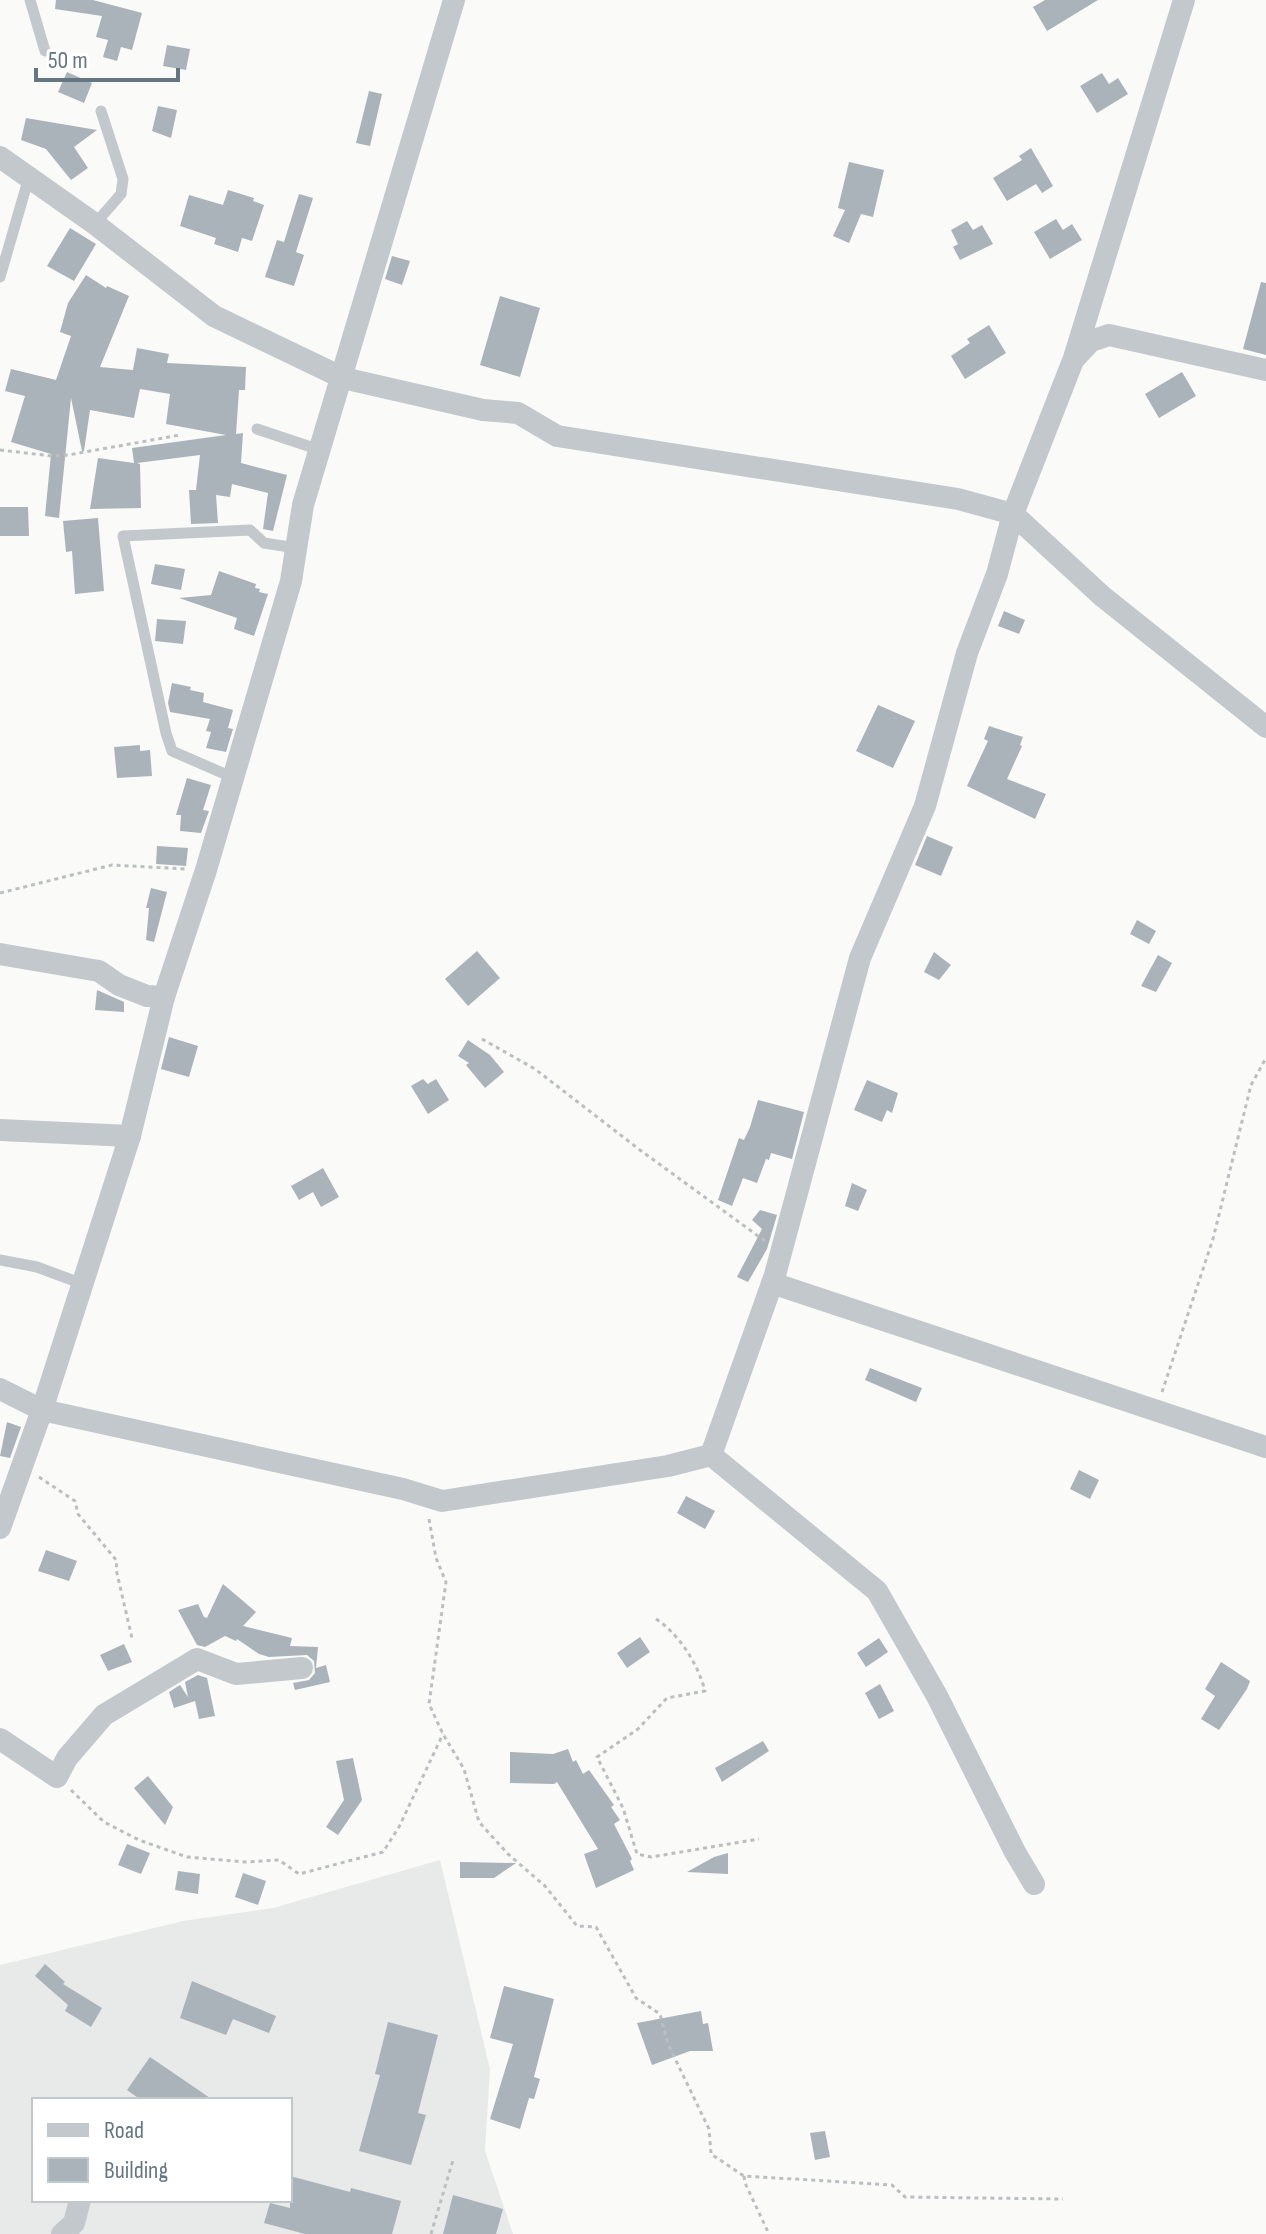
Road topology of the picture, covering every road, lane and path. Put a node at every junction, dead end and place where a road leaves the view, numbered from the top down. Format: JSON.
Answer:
{"nodes":[{"id":1,"x":30,"y":0,"type":"edge"},
{"id":2,"x":454,"y":0,"type":"edge"},
{"id":3,"x":1184,"y":0,"type":"edge"},
{"id":4,"x":45,"y":51,"type":"dead end"},
{"id":5,"x":101,"y":111,"type":"dead end"},
{"id":6,"x":0,"y":157,"type":"edge"},
{"id":7,"x":29,"y":177,"type":"junction"},
{"id":8,"x":95,"y":224,"type":"junction"},
{"id":9,"x":0,"y":277,"type":"edge"},
{"id":10,"x":1074,"y":358,"type":"junction"},
{"id":11,"x":1266,"y":370,"type":"edge"},
{"id":12,"x":343,"y":378,"type":"junction"},
{"id":13,"x":257,"y":429,"type":"dead end"},
{"id":14,"x":180,"y":435,"type":"dead end"},
{"id":15,"x":0,"y":450,"type":"edge"},
{"id":16,"x":321,"y":450,"type":"junction"},
{"id":17,"x":1013,"y":514,"type":"junction"},
{"id":18,"x":296,"y":548,"type":"junction"},
{"id":19,"x":1266,"y":727,"type":"edge"},
{"id":20,"x":234,"y":778,"type":"junction"},
{"id":21,"x":206,"y":870,"type":"junction"},
{"id":22,"x":0,"y":893,"type":"edge"},
{"id":23,"x":0,"y":954,"type":"edge"},
{"id":24,"x":164,"y":997,"type":"junction"},
{"id":25,"x":482,"y":1039,"type":"dead end"},
{"id":26,"x":1266,"y":1058,"type":"edge"},
{"id":27,"x":0,"y":1130,"type":"edge"},
{"id":28,"x":130,"y":1136,"type":"junction"},
{"id":29,"x":781,"y":1252,"type":"junction"},
{"id":30,"x":0,"y":1260,"type":"edge"},
{"id":31,"x":772,"y":1283,"type":"junction"},
{"id":32,"x":83,"y":1284,"type":"junction"},
{"id":33,"x":0,"y":1389,"type":"edge"},
{"id":34,"x":42,"y":1410,"type":"junction"},
{"id":35,"x":1155,"y":1411,"type":"junction"},
{"id":36,"x":1266,"y":1447,"type":"edge"},
{"id":37,"x":711,"y":1455,"type":"junction"},
{"id":38,"x":22,"y":1467,"type":"junction"},
{"id":39,"x":425,"y":1495,"type":"junction"},
{"id":40,"x":0,"y":1528,"type":"edge"},
{"id":41,"x":656,"y":1619,"type":"dead end"},
{"id":42,"x":132,"y":1638,"type":"dead end"},
{"id":43,"x":302,"y":1668,"type":"dead end"},
{"id":44,"x":443,"y":1734,"type":"junction"},
{"id":45,"x":0,"y":1739,"type":"edge"},
{"id":46,"x":57,"y":1777,"type":"junction"},
{"id":47,"x":759,"y":1839,"type":"dead end"},
{"id":48,"x":1034,"y":1884,"type":"dead end"},
{"id":49,"x":453,"y":2160,"type":"dead end"},
{"id":50,"x":744,"y":2176,"type":"junction"},
{"id":51,"x":1063,"y":2199,"type":"dead end"},
{"id":52,"x":79,"y":2202,"type":"edge"},
{"id":53,"x":62,"y":2234,"type":"edge"},
{"id":54,"x":431,"y":2234,"type":"edge"},
{"id":55,"x":769,"y":2234,"type":"edge"}],
"edges":[{"from":1,"to":4,"type":"lane"},
{"from":2,"to":12,"type":"street"},
{"from":3,"to":10,"type":"street"},
{"from":5,"to":8,"type":"lane"},
{"from":6,"to":7,"type":"street"},
{"from":7,"to":8,"type":"street"},
{"from":7,"to":9,"type":"lane"},
{"from":8,"to":12,"type":"street"},
{"from":10,"to":11,"type":"street"},
{"from":10,"to":17,"type":"street"},
{"from":12,"to":16,"type":"street"},
{"from":12,"to":17,"type":"street"},
{"from":13,"to":16,"type":"lane"},
{"from":14,"to":15,"type":"path"},
{"from":16,"to":18,"type":"street"},
{"from":17,"to":19,"type":"street"},
{"from":17,"to":29,"type":"street"},
{"from":18,"to":20,"type":"street"},
{"from":18,"to":20,"type":"lane"},
{"from":20,"to":21,"type":"street"},
{"from":21,"to":22,"type":"path"},
{"from":21,"to":24,"type":"street"},
{"from":23,"to":24,"type":"street"},
{"from":24,"to":28,"type":"street"},
{"from":25,"to":29,"type":"path"},
{"from":26,"to":35,"type":"path"},
{"from":27,"to":28,"type":"street"},
{"from":28,"to":32,"type":"street"},
{"from":29,"to":31,"type":"street"},
{"from":30,"to":32,"type":"lane"},
{"from":31,"to":35,"type":"street"},
{"from":31,"to":37,"type":"street"},
{"from":32,"to":34,"type":"street"},
{"from":33,"to":34,"type":"street"},
{"from":34,"to":38,"type":"street"},
{"from":34,"to":39,"type":"street"},
{"from":35,"to":36,"type":"street"},
{"from":37,"to":39,"type":"street"},
{"from":37,"to":48,"type":"street"},
{"from":38,"to":40,"type":"street"},
{"from":38,"to":42,"type":"path"},
{"from":39,"to":44,"type":"path"},
{"from":41,"to":47,"type":"path"},
{"from":43,"to":46,"type":"street"},
{"from":44,"to":46,"type":"path"},
{"from":44,"to":50,"type":"path"},
{"from":45,"to":46,"type":"street"},
{"from":49,"to":54,"type":"path"},
{"from":50,"to":51,"type":"path"},
{"from":50,"to":55,"type":"path"},
{"from":52,"to":53,"type":"street"}]}
